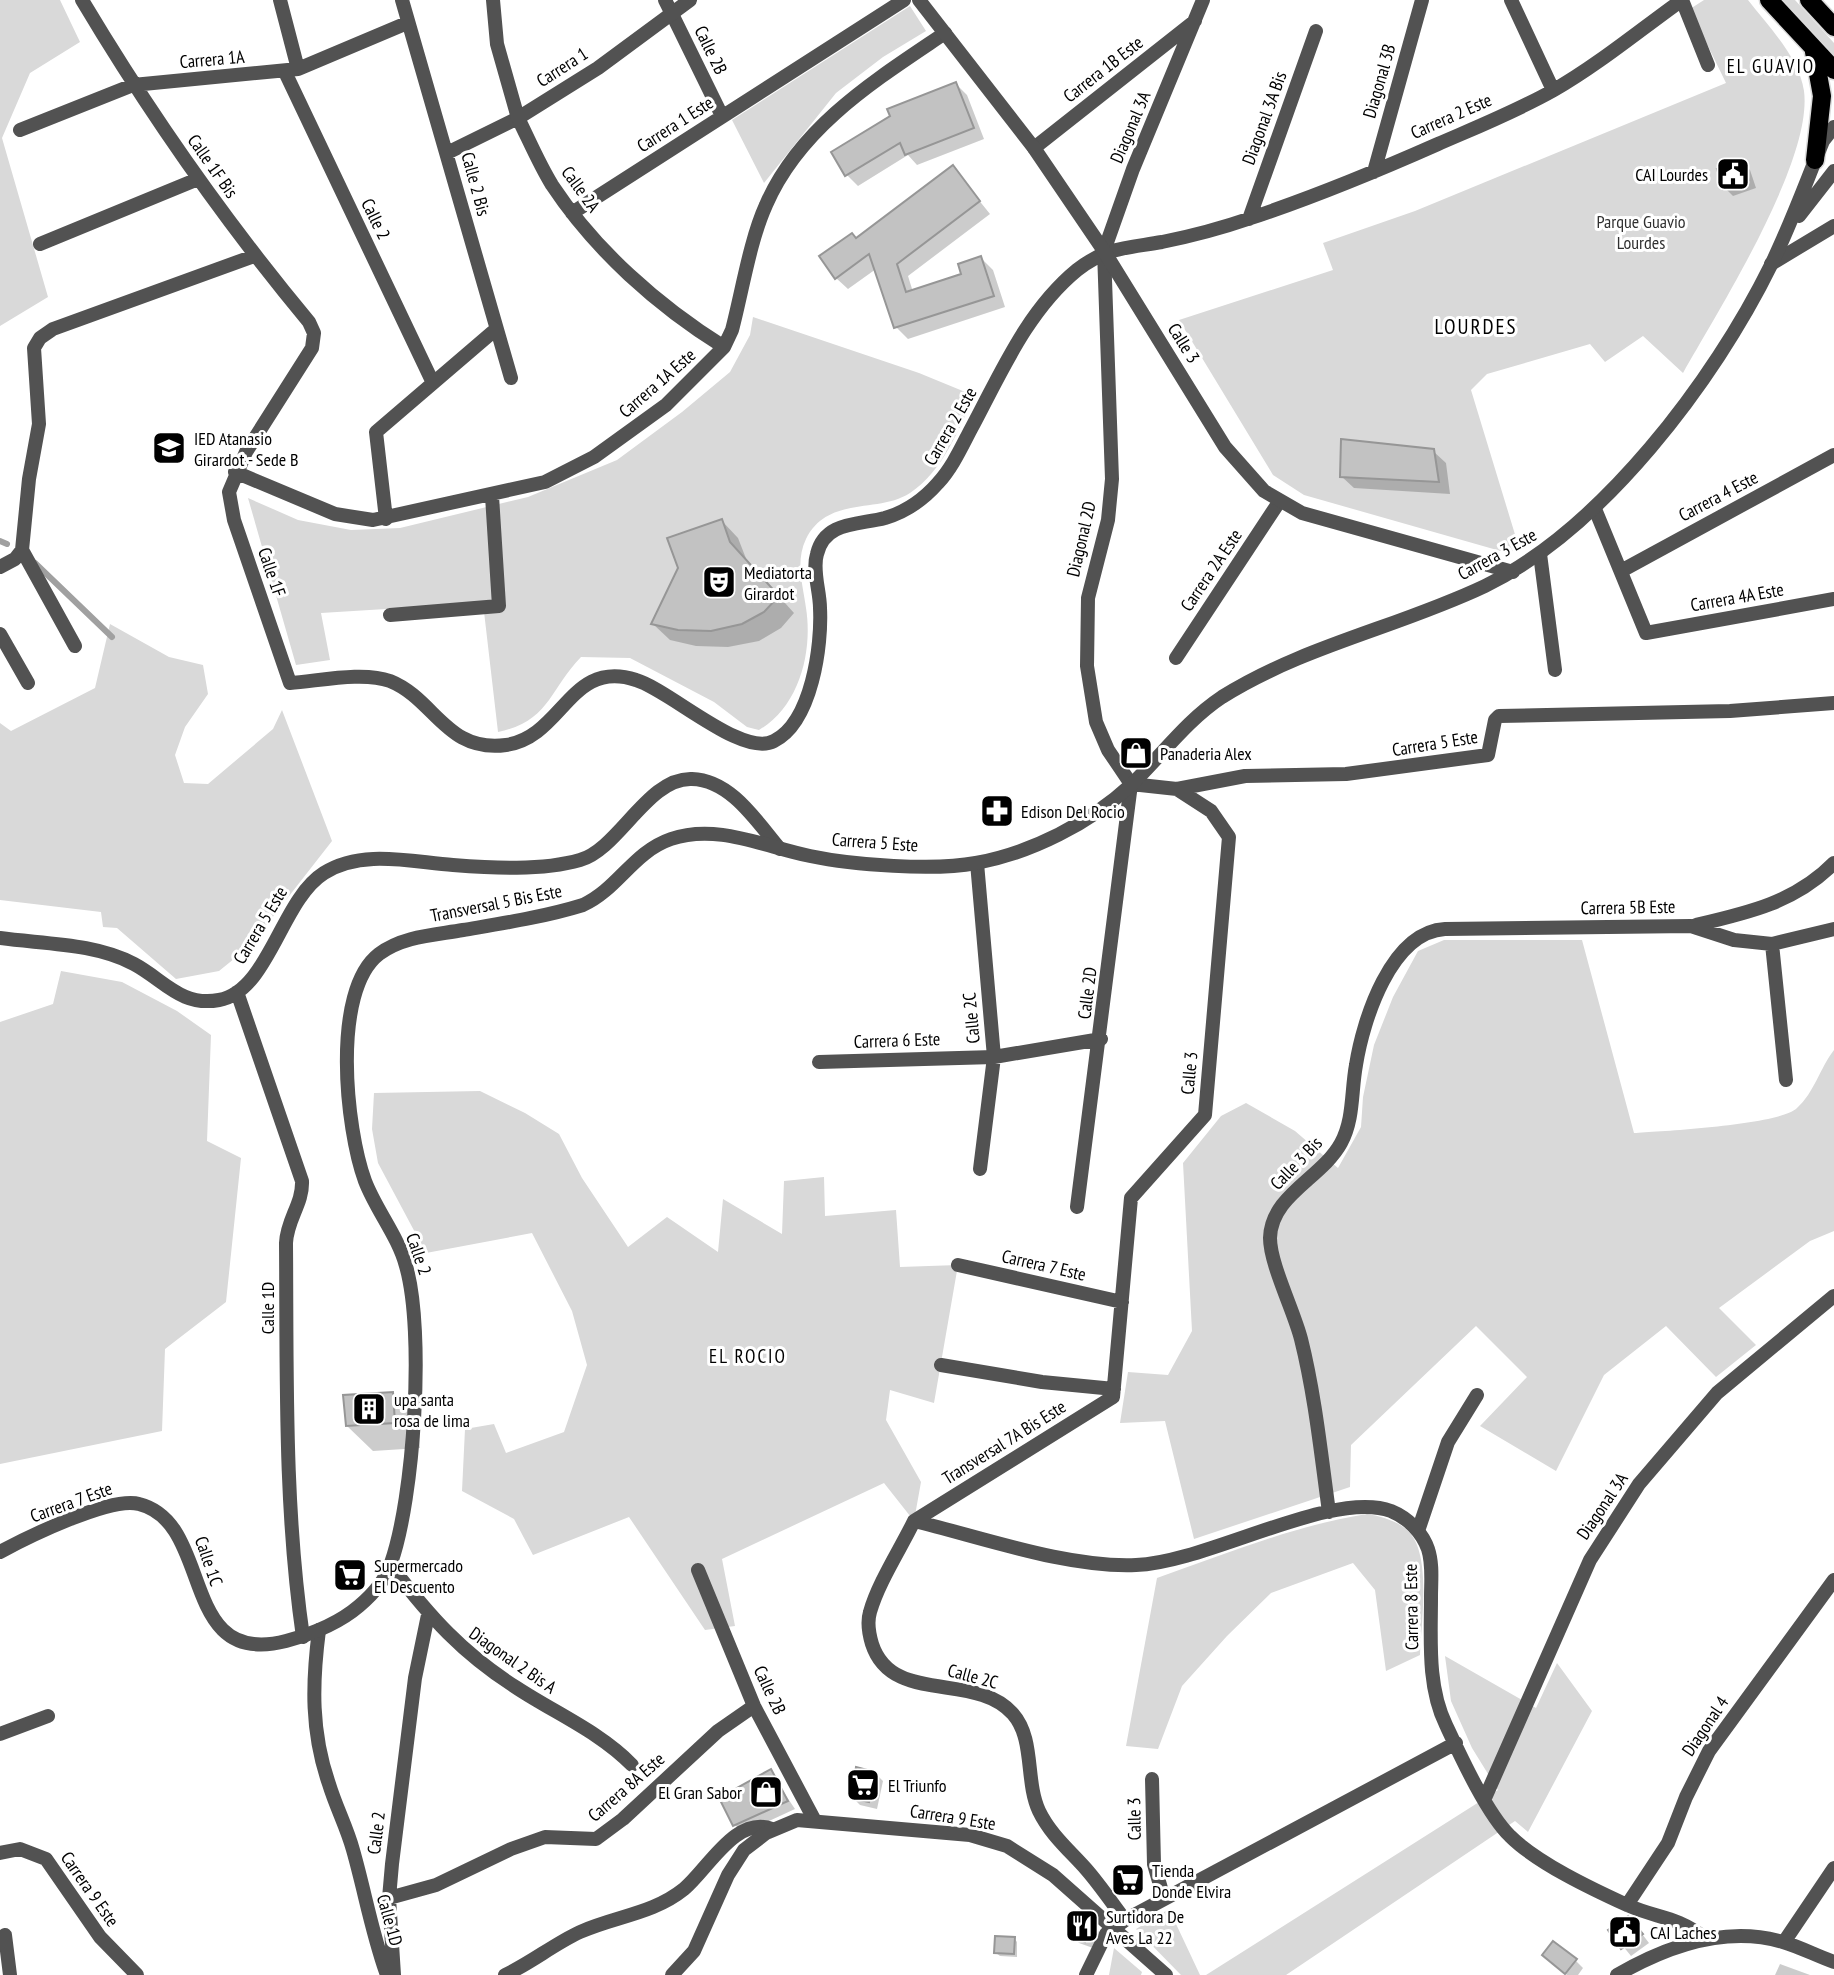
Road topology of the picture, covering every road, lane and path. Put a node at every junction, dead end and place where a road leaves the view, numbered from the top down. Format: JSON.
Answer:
{"nodes":[{"id":1,"x":82,"y":0,"type":"edge"},
{"id":2,"x":280,"y":0,"type":"edge"},
{"id":3,"x":402,"y":0,"type":"edge"},
{"id":4,"x":493,"y":0,"type":"edge"},
{"id":5,"x":665,"y":0,"type":"edge"},
{"id":6,"x":690,"y":0,"type":"edge"},
{"id":7,"x":904,"y":0,"type":"edge"},
{"id":8,"x":919,"y":0,"type":"edge"},
{"id":9,"x":1203,"y":0,"type":"edge"},
{"id":10,"x":1422,"y":0,"type":"edge"},
{"id":11,"x":1511,"y":0,"type":"edge"},
{"id":12,"x":1682,"y":0,"type":"edge"},
{"id":13,"x":1769,"y":0,"type":"edge"},
{"id":14,"x":1809,"y":0,"type":"edge"},
{"id":15,"x":671,"y":14,"type":"junction"},
{"id":16,"x":1196,"y":20,"type":"junction"},
{"id":17,"x":407,"y":23,"type":"junction"},
{"id":18,"x":1834,"y":27,"type":"edge"},
{"id":19,"x":1316,"y":31,"type":"dead end"},
{"id":20,"x":945,"y":33,"type":"junction"},
{"id":21,"x":1814,"y":52,"type":"junction"},
{"id":22,"x":1708,"y":65,"type":"dead end"},
{"id":23,"x":291,"y":70,"type":"junction"},
{"id":24,"x":1834,"y":70,"type":"edge"},
{"id":25,"x":132,"y":85,"type":"junction"},
{"id":26,"x":1553,"y":90,"type":"junction"},
{"id":27,"x":722,"y":116,"type":"junction"},
{"id":28,"x":518,"y":118,"type":"junction"},
{"id":29,"x":1834,"y":127,"type":"edge"},
{"id":30,"x":20,"y":130,"type":"dead end"},
{"id":31,"x":1034,"y":148,"type":"junction"},
{"id":32,"x":447,"y":153,"type":"junction"},
{"id":33,"x":1815,"y":160,"type":"junction"},
{"id":34,"x":1834,"y":171,"type":"edge"},
{"id":35,"x":1374,"y":172,"type":"junction"},
{"id":36,"x":198,"y":179,"type":"junction"},
{"id":37,"x":572,"y":212,"type":"junction"},
{"id":38,"x":1249,"y":219,"type":"junction"},
{"id":39,"x":1833,"y":230,"type":"edge"},
{"id":40,"x":1782,"y":240,"type":"junction"},
{"id":41,"x":40,"y":244,"type":"dead end"},
{"id":42,"x":1104,"y":251,"type":"junction"},
{"id":43,"x":254,"y":256,"type":"junction"},
{"id":44,"x":1772,"y":264,"type":"junction"},
{"id":45,"x":495,"y":331,"type":"junction"},
{"id":46,"x":723,"y":347,"type":"junction"},
{"id":47,"x":511,"y":378,"type":"dead end"},
{"id":48,"x":433,"y":383,"type":"junction"},
{"id":49,"x":1834,"y":455,"type":"edge"},
{"id":50,"x":235,"y":472,"type":"junction"},
{"id":51,"x":492,"y":496,"type":"junction"},
{"id":52,"x":1279,"y":502,"type":"junction"},
{"id":53,"x":1595,"y":509,"type":"junction"},
{"id":54,"x":386,"y":519,"type":"junction"},
{"id":55,"x":22,"y":550,"type":"junction"},
{"id":56,"x":1540,"y":554,"type":"junction"},
{"id":57,"x":0,"y":567,"type":"edge"},
{"id":58,"x":1621,"y":571,"type":"junction"},
{"id":59,"x":1513,"y":572,"type":"junction"},
{"id":60,"x":1834,"y":599,"type":"edge"},
{"id":61,"x":390,"y":615,"type":"dead end"},
{"id":62,"x":0,"y":634,"type":"edge"},
{"id":63,"x":75,"y":646,"type":"dead end"},
{"id":64,"x":1175,"y":658,"type":"dead end"},
{"id":65,"x":1555,"y":670,"type":"dead end"},
{"id":66,"x":28,"y":682,"type":"dead end"},
{"id":67,"x":290,"y":683,"type":"joint"},
{"id":68,"x":1834,"y":703,"type":"edge"},
{"id":69,"x":1131,"y":784,"type":"junction"},
{"id":70,"x":1177,"y":789,"type":"junction"},
{"id":71,"x":780,"y":849,"type":"junction"},
{"id":72,"x":976,"y":863,"type":"junction"},
{"id":73,"x":1834,"y":863,"type":"edge"},
{"id":74,"x":1691,"y":926,"type":"junction"},
{"id":75,"x":1834,"y":929,"type":"edge"},
{"id":76,"x":1420,"y":935,"type":"joint"},
{"id":77,"x":0,"y":938,"type":"edge"},
{"id":78,"x":1772,"y":944,"type":"junction"},
{"id":79,"x":368,"y":964,"type":"joint"},
{"id":80,"x":237,"y":992,"type":"junction"},
{"id":81,"x":1101,"y":1039,"type":"junction"},
{"id":82,"x":994,"y":1057,"type":"junction"},
{"id":83,"x":820,"y":1062,"type":"dead end"},
{"id":84,"x":1786,"y":1080,"type":"dead end"},
{"id":85,"x":981,"y":1170,"type":"dead end"},
{"id":86,"x":1077,"y":1206,"type":"dead end"},
{"id":87,"x":958,"y":1265,"type":"dead end"},
{"id":88,"x":1834,"y":1296,"type":"edge"},
{"id":89,"x":1122,"y":1302,"type":"junction"},
{"id":90,"x":941,"y":1365,"type":"dead end"},
{"id":91,"x":1114,"y":1393,"type":"junction"},
{"id":92,"x":1477,"y":1395,"type":"dead end"},
{"id":93,"x":156,"y":1511,"type":"joint"},
{"id":94,"x":1329,"y":1512,"type":"junction"},
{"id":95,"x":914,"y":1521,"type":"junction"},
{"id":96,"x":1419,"y":1531,"type":"junction"},
{"id":97,"x":0,"y":1552,"type":"edge"},
{"id":98,"x":391,"y":1566,"type":"junction"},
{"id":99,"x":698,"y":1570,"type":"dead end"},
{"id":100,"x":1834,"y":1580,"type":"edge"},
{"id":101,"x":428,"y":1615,"type":"junction"},
{"id":102,"x":319,"y":1630,"type":"junction"},
{"id":103,"x":303,"y":1637,"type":"junction"},
{"id":104,"x":754,"y":1706,"type":"junction"},
{"id":105,"x":48,"y":1716,"type":"dead end"},
{"id":106,"x":0,"y":1734,"type":"edge"},
{"id":107,"x":1456,"y":1743,"type":"junction"},
{"id":108,"x":632,"y":1765,"type":"dead end"},
{"id":109,"x":1152,"y":1779,"type":"dead end"},
{"id":110,"x":1485,"y":1798,"type":"junction"},
{"id":111,"x":815,"y":1821,"type":"junction"},
{"id":112,"x":772,"y":1829,"type":"junction"},
{"id":113,"x":0,"y":1853,"type":"edge"},
{"id":114,"x":1834,"y":1868,"type":"edge"},
{"id":115,"x":389,"y":1898,"type":"junction"},
{"id":116,"x":1164,"y":1899,"type":"junction"},
{"id":117,"x":1628,"y":1905,"type":"junction"},
{"id":118,"x":1125,"y":1920,"type":"junction"},
{"id":119,"x":1112,"y":1928,"type":"junction"},
{"id":120,"x":5,"y":1935,"type":"dead end"},
{"id":121,"x":1705,"y":1938,"type":"junction"},
{"id":122,"x":1784,"y":1942,"type":"junction"},
{"id":123,"x":1834,"y":1962,"type":"edge"},
{"id":124,"x":1623,"y":1974,"type":"edge"},
{"id":125,"x":10,"y":1975,"type":"edge"},
{"id":126,"x":137,"y":1975,"type":"edge"},
{"id":127,"x":387,"y":1975,"type":"edge"},
{"id":128,"x":394,"y":1975,"type":"edge"},
{"id":129,"x":505,"y":1975,"type":"edge"},
{"id":130,"x":672,"y":1975,"type":"edge"},
{"id":131,"x":1086,"y":1975,"type":"edge"},
{"id":132,"x":1166,"y":1975,"type":"edge"}],
"edges":[{"from":1,"to":25,"type":"street","name":"Calle 1F Bis"},
{"from":2,"to":23,"type":"street","name":"Calle 2"},
{"from":3,"to":17,"type":"street","name":"Calle 2 Bis"},
{"from":4,"to":28,"type":"street","name":"Calle 2A"},
{"from":5,"to":15,"type":"street","name":"Calle 2B"},
{"from":6,"to":15,"type":"street","name":"Carrera 1"},
{"from":7,"to":27,"type":"street","name":"Carrera 1 Este"},
{"from":8,"to":20,"type":"street","name":"Calle 3"},
{"from":9,"to":16,"type":"street","name":"Diagonal 3A"},
{"from":10,"to":35,"type":"street","name":"Diagonal 3B"},
{"from":11,"to":26,"type":"street"},
{"from":12,"to":22,"type":"street"},
{"from":12,"to":26,"type":"street","name":"Carrera 2 Este"},
{"from":13,"to":21,"type":"main road"},
{"from":14,"to":18,"type":"main road"},
{"from":15,"to":27,"type":"street","name":"Calle 2B"},
{"from":15,"to":28,"type":"street","name":"Carrera 1"},
{"from":16,"to":31,"type":"street","name":"Carrera 1B Este"},
{"from":16,"to":42,"type":"street","name":"Diagonal 3A"},
{"from":17,"to":23,"type":"street","name":"Carrera 1A"},
{"from":17,"to":32,"type":"street","name":"Calle 2 Bis"},
{"from":19,"to":38,"type":"street","name":"Diagonal 3A Bis"},
{"from":20,"to":31,"type":"street","name":"Calle 3"},
{"from":20,"to":46,"type":"street","name":"Carrera 1A Este"},
{"from":21,"to":24,"type":"main road"},
{"from":21,"to":33,"type":"main road"},
{"from":23,"to":25,"type":"street","name":"Carrera 1A"},
{"from":23,"to":48,"type":"street","name":"Calle 2"},
{"from":25,"to":30,"type":"street","name":"Carrera 1A"},
{"from":25,"to":36,"type":"street","name":"Calle 1F Bis"},
{"from":26,"to":35,"type":"street","name":"Carrera 2 Este"},
{"from":27,"to":37,"type":"street","name":"Carrera 1 Este"},
{"from":28,"to":32,"type":"street","name":"Carrera 1"},
{"from":28,"to":37,"type":"street","name":"Calle 2A"},
{"from":29,"to":33,"type":"street","name":"Carrera 3 Este"},
{"from":31,"to":42,"type":"street","name":"Calle 3"},
{"from":32,"to":45,"type":"street","name":"Calle 2 Bis"},
{"from":33,"to":40,"type":"street","name":"Carrera 3 Este"},
{"from":34,"to":40,"type":"street","name":"Carrera 3 Este"},
{"from":35,"to":38,"type":"street","name":"Carrera 2 Este"},
{"from":36,"to":41,"type":"street"},
{"from":36,"to":43,"type":"street","name":"Calle 1F Bis"},
{"from":37,"to":46,"type":"street","name":"Calle 2A"},
{"from":38,"to":42,"type":"street","name":"Carrera 2 Este"},
{"from":39,"to":44,"type":"street"},
{"from":40,"to":44,"type":"street","name":"Carrera 3 Este"},
{"from":42,"to":52,"type":"street","name":"Calle 3"},
{"from":42,"to":67,"type":"street","name":"Carrera 2 Este"},
{"from":42,"to":69,"type":"street","name":"Diagonal 2D"},
{"from":43,"to":50,"type":"street","name":"Calle 1F Bis"},
{"from":43,"to":55,"type":"street"},
{"from":44,"to":53,"type":"street","name":"Carrera 3 Este"},
{"from":45,"to":47,"type":"street","name":"Calle 2 Bis"},
{"from":45,"to":48,"type":"street"},
{"from":46,"to":51,"type":"street","name":"Carrera 1A Este"},
{"from":48,"to":54,"type":"street"},
{"from":49,"to":58,"type":"street","name":"Carrera 4 Este"},
{"from":50,"to":54,"type":"street","name":"Carrera 1A Este"},
{"from":50,"to":67,"type":"street","name":"Calle 1F"},
{"from":51,"to":54,"type":"street","name":"Carrera 1A Este"},
{"from":51,"to":61,"type":"street"},
{"from":52,"to":59,"type":"street","name":"Calle 3"},
{"from":52,"to":64,"type":"street","name":"Carrera 2A Este"},
{"from":53,"to":56,"type":"street","name":"Carrera 3 Este"},
{"from":53,"to":58,"type":"street"},
{"from":55,"to":57,"type":"street"},
{"from":55,"to":63,"type":"street"},
{"from":56,"to":59,"type":"street","name":"Carrera 3 Este"},
{"from":56,"to":65,"type":"street"},
{"from":58,"to":60,"type":"street","name":"Carrera 4A Este"},
{"from":59,"to":69,"type":"street","name":"Carrera 3 Este"},
{"from":62,"to":66,"type":"street"},
{"from":68,"to":70,"type":"street","name":"Carrera 5 Este"},
{"from":69,"to":70,"type":"street","name":"Carrera 5 Este"},
{"from":69,"to":72,"type":"street","name":"Carrera 5 Este"},
{"from":69,"to":81,"type":"street","name":"Calle 2D"},
{"from":70,"to":89,"type":"street","name":"Calle 3"},
{"from":71,"to":72,"type":"street","name":"Carrera 5 Este"},
{"from":71,"to":79,"type":"street","name":"Transversal 5 Bis Este"},
{"from":71,"to":80,"type":"street","name":"Carrera 5 Este"},
{"from":72,"to":82,"type":"street","name":"Calle 2C"},
{"from":73,"to":74,"type":"street"},
{"from":74,"to":76,"type":"street","name":"Carrera 5B Este"},
{"from":74,"to":78,"type":"street","name":"Carrera 5B Este"},
{"from":75,"to":78,"type":"street","name":"Carrera 5B Este"},
{"from":76,"to":94,"type":"street","name":"Calle 3 Bis"},
{"from":77,"to":80,"type":"street"},
{"from":78,"to":84,"type":"street"},
{"from":79,"to":98,"type":"street","name":"Calle 2"},
{"from":80,"to":103,"type":"street","name":"Calle 1D"},
{"from":81,"to":82,"type":"street","name":"Carrera 6 Este"},
{"from":81,"to":86,"type":"street","name":"Calle 2D"},
{"from":82,"to":83,"type":"street","name":"Carrera 6 Este"},
{"from":82,"to":85,"type":"street","name":"Calle 2C"},
{"from":87,"to":89,"type":"street","name":"Carrera 7 Este"},
{"from":88,"to":110,"type":"street","name":"Diagonal 3A"},
{"from":89,"to":91,"type":"street","name":"Calle 3"},
{"from":90,"to":91,"type":"street"},
{"from":91,"to":95,"type":"street","name":"Transversal 7A Bis Este"},
{"from":92,"to":96,"type":"street"},
{"from":93,"to":97,"type":"street","name":"Carrera 7 Este"},
{"from":93,"to":103,"type":"street","name":"Calle 1C"},
{"from":94,"to":95,"type":"street"},
{"from":94,"to":96,"type":"street"},
{"from":95,"to":118,"type":"street","name":"Calle 2C"},
{"from":96,"to":107,"type":"street","name":"Carrera 8 Este"},
{"from":98,"to":101,"type":"street","name":"Diagonal 2 Bis A"},
{"from":98,"to":102,"type":"street"},
{"from":99,"to":104,"type":"street","name":"Calle 2B"},
{"from":100,"to":117,"type":"street","name":"Diagonal 4"},
{"from":101,"to":108,"type":"street","name":"Diagonal 2 Bis A"},
{"from":101,"to":115,"type":"street","name":"Calle 2"},
{"from":102,"to":103,"type":"street"},
{"from":102,"to":127,"type":"street","name":"Calle 1D"},
{"from":104,"to":111,"type":"street","name":"Calle 2B"},
{"from":104,"to":115,"type":"street","name":"Carrera 8A Este"},
{"from":105,"to":106,"type":"street"},
{"from":107,"to":110,"type":"street","name":"Carrera 8 Este"},
{"from":107,"to":116,"type":"street"},
{"from":109,"to":116,"type":"street","name":"Calle 3"},
{"from":110,"to":117,"type":"street","name":"Carrera 8 Este"},
{"from":111,"to":112,"type":"street","name":"Carrera 9 Este"},
{"from":111,"to":119,"type":"street","name":"Carrera 9 Este"},
{"from":112,"to":129,"type":"street"},
{"from":112,"to":130,"type":"street"},
{"from":113,"to":126,"type":"street","name":"Carrera 9 Este"},
{"from":114,"to":122,"type":"street"},
{"from":115,"to":128,"type":"street","name":"Calle 2"},
{"from":116,"to":118,"type":"street"},
{"from":117,"to":121,"type":"street","name":"Carrera 8 Este"},
{"from":118,"to":119,"type":"street"},
{"from":119,"to":131,"type":"street"},
{"from":119,"to":132,"type":"street","name":"Carrera 9 Este"},
{"from":120,"to":125,"type":"street"},
{"from":121,"to":122,"type":"street"},
{"from":121,"to":124,"type":"street"},
{"from":122,"to":123,"type":"street"}]}
